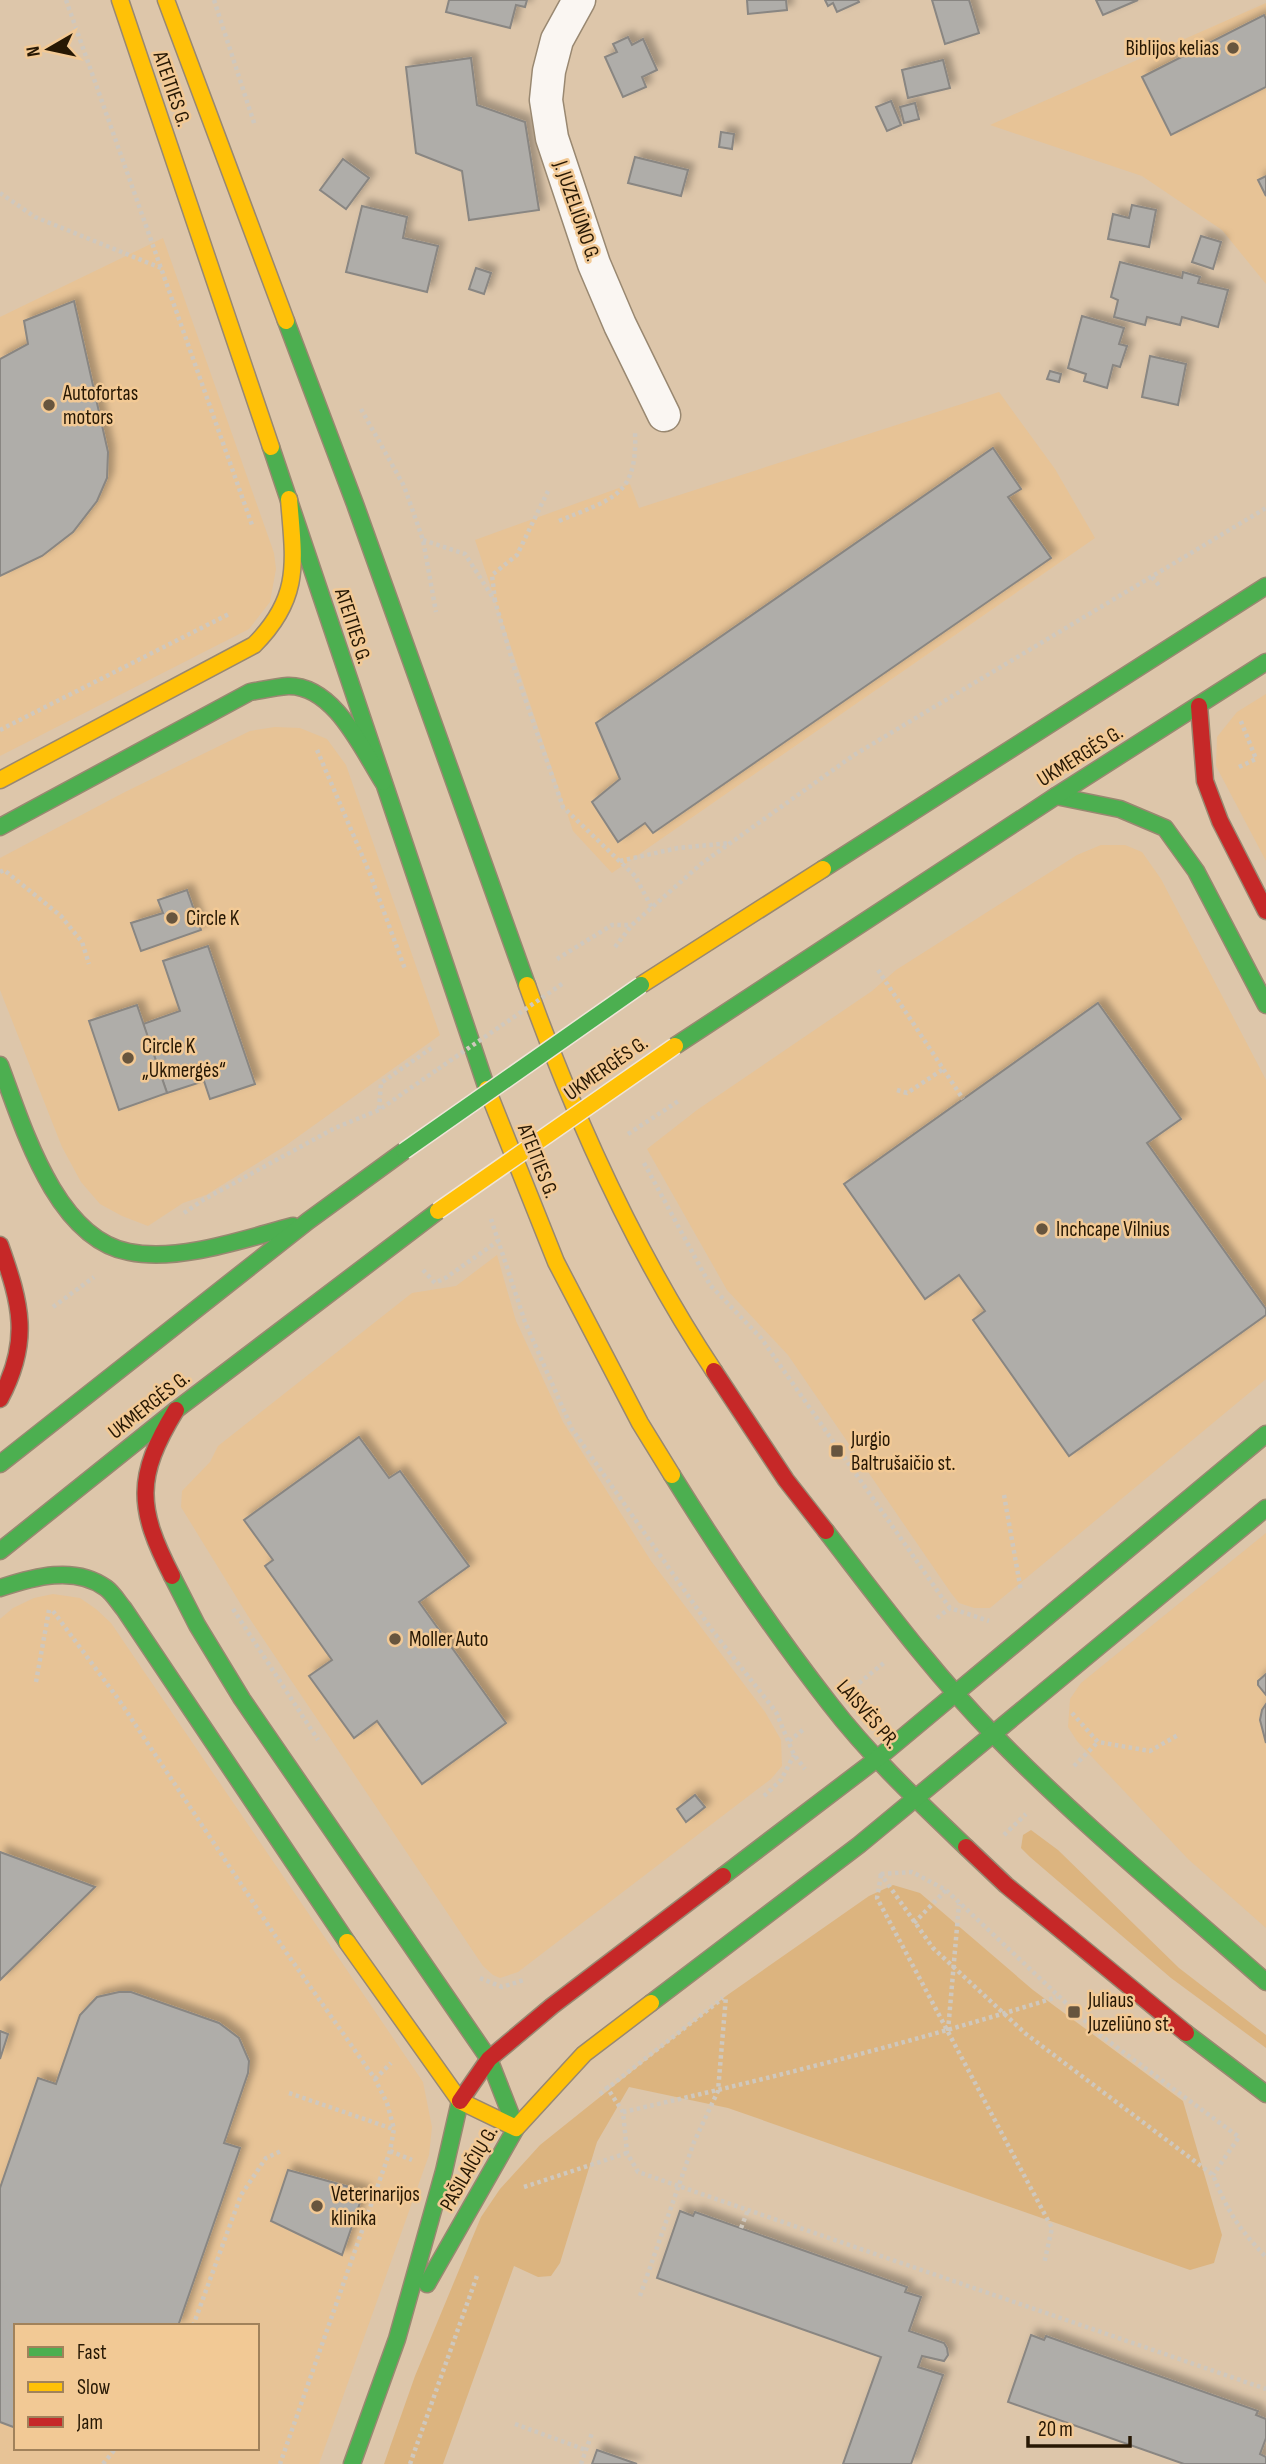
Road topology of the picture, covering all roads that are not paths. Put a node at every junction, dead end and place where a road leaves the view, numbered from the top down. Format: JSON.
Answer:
{"nodes":[{"id":1,"x":120,"y":0,"type":"edge"},
{"id":2,"x":166,"y":0,"type":"edge"},
{"id":3,"x":579,"y":0,"type":"edge"},
{"id":4,"x":664,"y":415,"type":"dead end"},
{"id":5,"x":289,"y":499,"type":"junction"},
{"id":6,"x":1266,"y":586,"type":"edge"},
{"id":7,"x":1266,"y":662,"type":"edge"},
{"id":8,"x":1199,"y":705,"type":"junction"},
{"id":9,"x":0,"y":780,"type":"edge"},
{"id":10,"x":383,"y":782,"type":"junction"},
{"id":11,"x":1056,"y":796,"type":"junction"},
{"id":12,"x":0,"y":827,"type":"edge"},
{"id":13,"x":1266,"y":911,"type":"edge"},
{"id":14,"x":1266,"y":1005,"type":"edge"},
{"id":15,"x":0,"y":1065,"type":"edge"},
{"id":16,"x":308,"y":1221,"type":"junction"},
{"id":17,"x":0,"y":1245,"type":"edge"},
{"id":18,"x":556,"y":1262,"type":"joint"},
{"id":19,"x":0,"y":1399,"type":"edge"},
{"id":20,"x":176,"y":1410,"type":"junction"},
{"id":21,"x":1266,"y":1434,"type":"edge"},
{"id":22,"x":0,"y":1464,"type":"edge"},
{"id":23,"x":1266,"y":1508,"type":"edge"},
{"id":24,"x":0,"y":1551,"type":"edge"},
{"id":25,"x":0,"y":1588,"type":"edge"},
{"id":26,"x":956,"y":1692,"type":"junction"},
{"id":27,"x":993,"y":1734,"type":"junction"},
{"id":28,"x":878,"y":1758,"type":"junction"},
{"id":29,"x":916,"y":1799,"type":"junction"},
{"id":30,"x":1266,"y":1982,"type":"edge"},
{"id":31,"x":489,"y":2059,"type":"junction"},
{"id":32,"x":1266,"y":2094,"type":"edge"},
{"id":33,"x":460,"y":2101,"type":"junction"},
{"id":34,"x":516,"y":2128,"type":"junction"},
{"id":35,"x":397,"y":2339,"type":"junction"},
{"id":36,"x":352,"y":2464,"type":"edge"}],
"edges":[{"from":1,"to":5,"type":"main road","name":"ATEITIES G."},
{"from":2,"to":26,"type":"main road","name":"ATEITIES G."},
{"from":3,"to":4,"type":"street","name":"J. JUZELIŪNO G."},
{"from":5,"to":9,"type":"main road"},
{"from":5,"to":10,"type":"main road","name":"ATEITIES G."},
{"from":6,"to":16,"type":"main road","name":"UKMERGĖS G.","bridge":true},
{"from":7,"to":8,"type":"main road","name":"UKMERGĖS G."},
{"from":8,"to":11,"type":"main road","name":"UKMERGĖS G."},
{"from":8,"to":13,"type":"main road"},
{"from":10,"to":12,"type":"main road"},
{"from":10,"to":18,"type":"main road","name":"ATEITIES G."},
{"from":11,"to":14,"type":"main road"},
{"from":11,"to":20,"type":"main road","name":"UKMERGĖS G.","bridge":true},
{"from":15,"to":16,"type":"main road"},
{"from":16,"to":22,"type":"main road","name":"UKMERGĖS G."},
{"from":17,"to":19,"type":"main road"},
{"from":18,"to":28,"type":"main road","name":"LAISVĖS PR."},
{"from":20,"to":24,"type":"main road","name":"UKMERGĖS G."},
{"from":20,"to":31,"type":"main road"},
{"from":21,"to":26,"type":"main road"},
{"from":23,"to":27,"type":"main road","name":"PAŠILAIČIŲ G."},
{"from":25,"to":33,"type":"main road"},
{"from":26,"to":27,"type":"main road"},
{"from":26,"to":28,"type":"main road"},
{"from":27,"to":29,"type":"main road","name":"PAŠILAIČIŲ G."},
{"from":27,"to":30,"type":"main road"},
{"from":28,"to":29,"type":"main road","name":"LAISVĖS PR."},
{"from":28,"to":31,"type":"main road"},
{"from":29,"to":32,"type":"main road","name":"LAISVĖS PR."},
{"from":29,"to":34,"type":"main road","name":"PAŠILAIČIŲ G."},
{"from":31,"to":33,"type":"main road"},
{"from":31,"to":34,"type":"main road"},
{"from":33,"to":34,"type":"main road"},
{"from":33,"to":35,"type":"main road","name":"PAŠILAIČIŲ G."},
{"from":34,"to":35,"type":"main road","name":"PAŠILAIČIŲ G."},
{"from":35,"to":36,"type":"main road","name":"PAŠILAIČIŲ G."}]}
